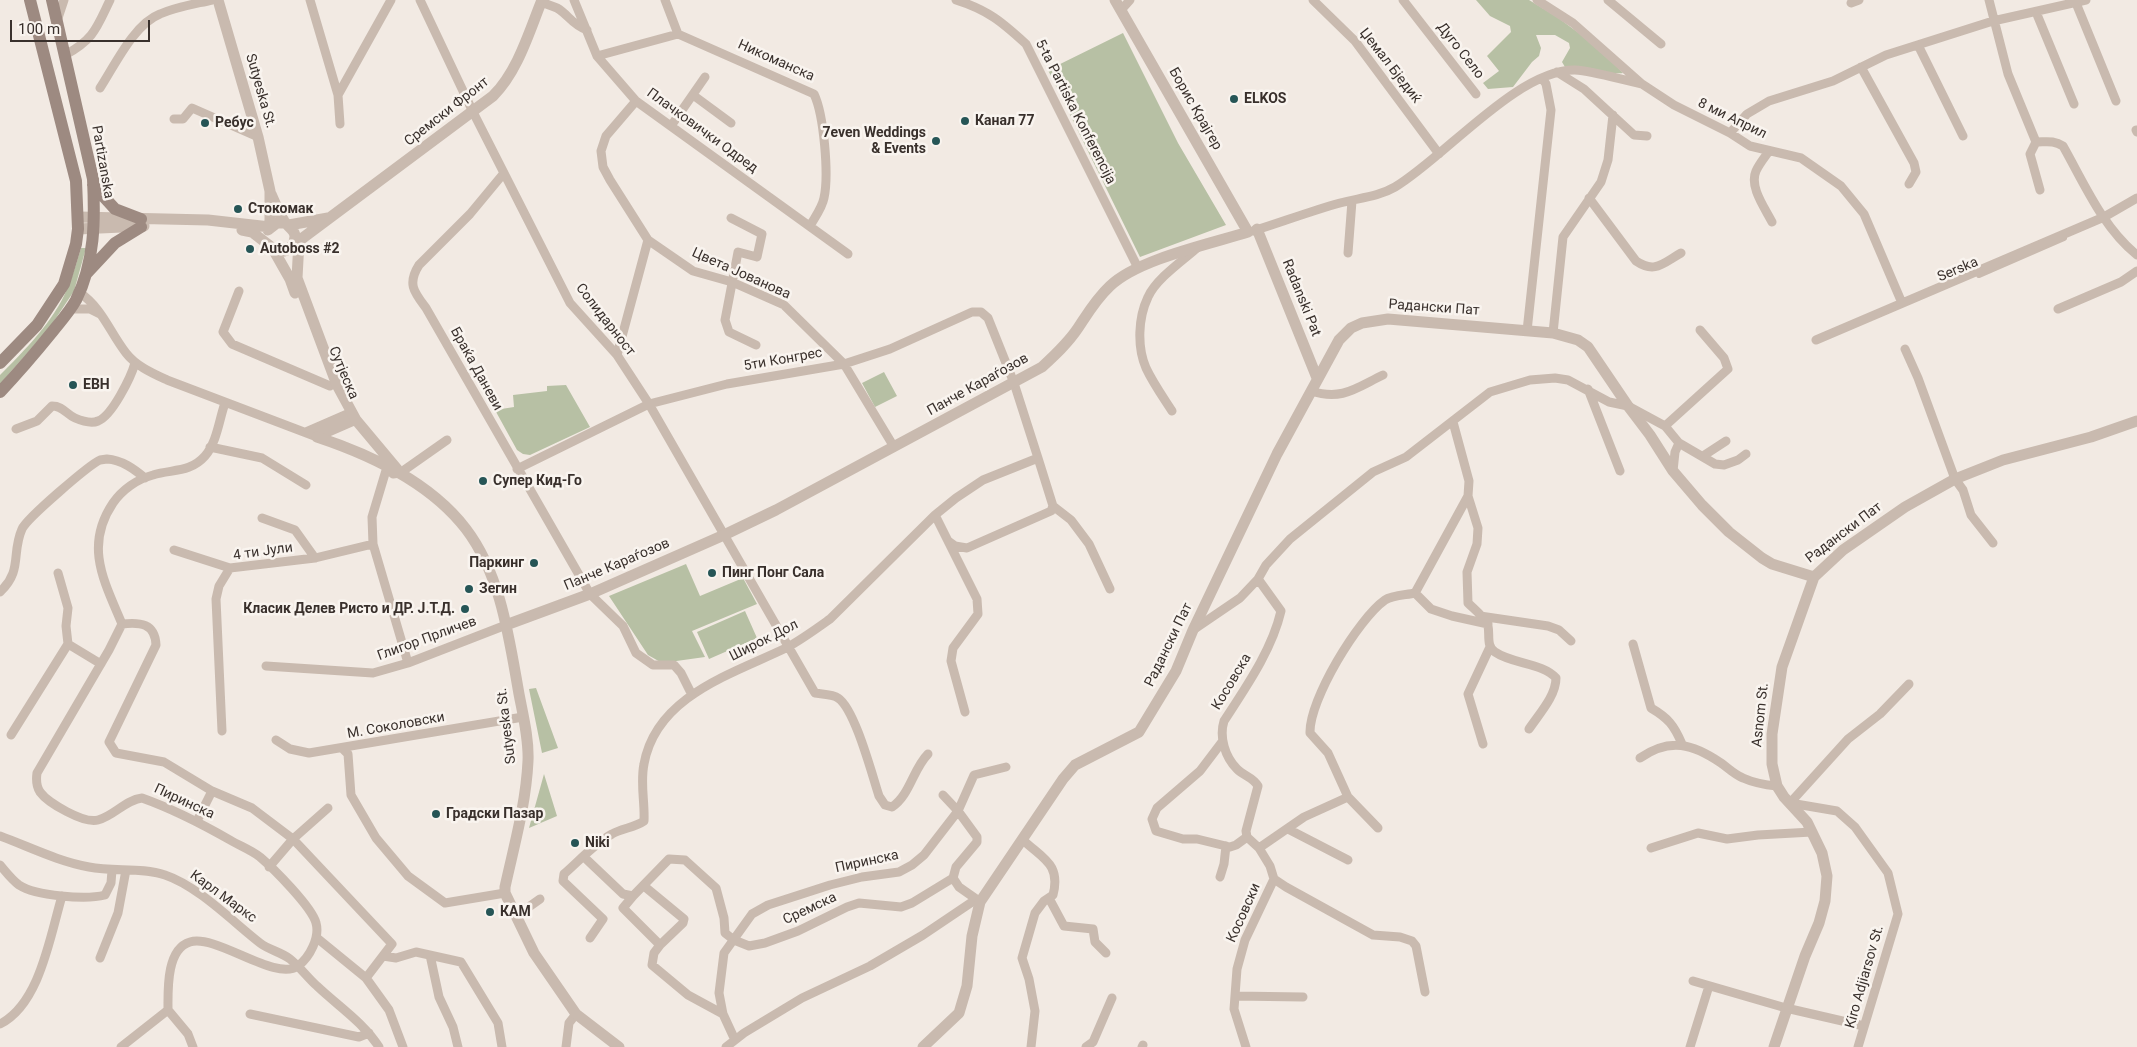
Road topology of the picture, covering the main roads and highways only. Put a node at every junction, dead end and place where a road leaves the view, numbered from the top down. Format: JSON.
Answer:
{"nodes":[{"id":1,"x":30,"y":0,"type":"edge"},
{"id":2,"x":52,"y":0,"type":"edge"},
{"id":3,"x":93,"y":184,"type":"junction"},
{"id":4,"x":85,"y":275,"type":"junction"},
{"id":5,"x":0,"y":363,"type":"edge"},
{"id":6,"x":0,"y":392,"type":"edge"}],
"edges":[{"from":1,"to":5,"type":"main road","name":"Partizanska"},
{"from":2,"to":3,"type":"main road","name":"Partizanska"},
{"from":3,"to":4,"type":"main road","name":"Partizanska"},
{"from":3,"to":4,"type":"main road"},
{"from":4,"to":6,"type":"main road","name":"Partizanska"}]}
